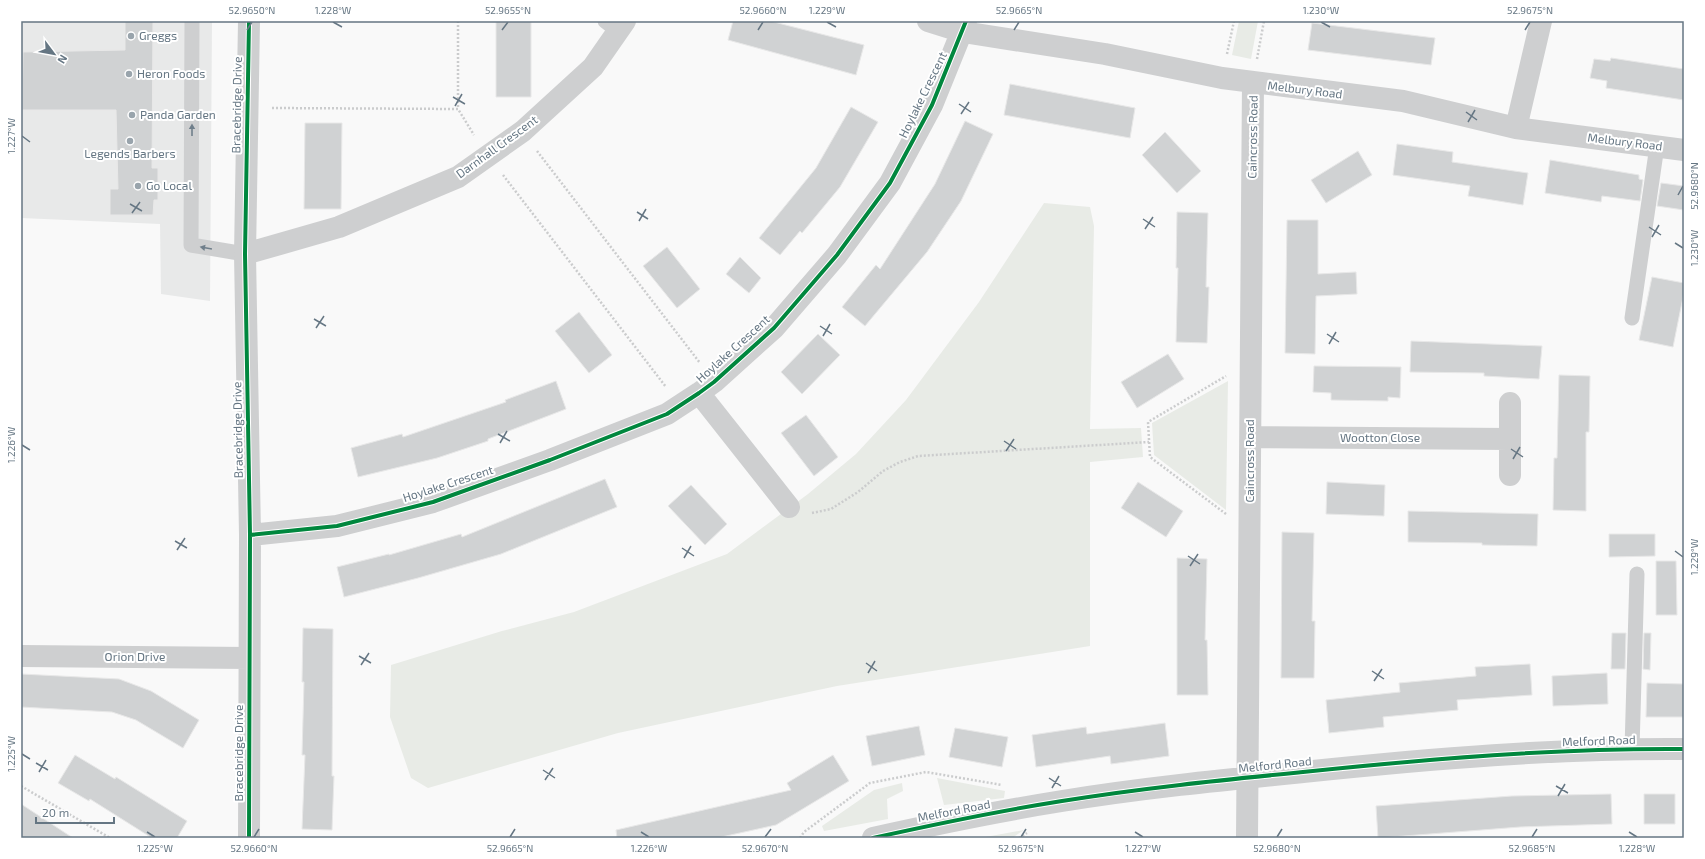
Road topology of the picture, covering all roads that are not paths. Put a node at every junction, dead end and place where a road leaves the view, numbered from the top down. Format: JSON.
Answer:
{"nodes":[{"id":1,"x":192,"y":21,"type":"edge"},
{"id":2,"x":249,"y":21,"type":"edge"},
{"id":3,"x":928,"y":21,"type":"edge"},
{"id":4,"x":1541,"y":21,"type":"edge"},
{"id":5,"x":616,"y":24,"type":"edge"},
{"id":6,"x":965,"y":27,"type":"edge"},
{"id":7,"x":1253,"y":83,"type":"junction"},
{"id":8,"x":1516,"y":128,"type":"junction"},
{"id":9,"x":1657,"y":146,"type":"junction"},
{"id":10,"x":1684,"y":150,"type":"edge"},
{"id":11,"x":245,"y":254,"type":"junction"},
{"id":12,"x":1632,"y":318,"type":"dead end"},
{"id":13,"x":707,"y":388,"type":"junction"},
{"id":14,"x":1510,"y":403,"type":"dead end"},
{"id":15,"x":1251,"y":437,"type":"junction"},
{"id":16,"x":1510,"y":439,"type":"junction"},
{"id":17,"x":1510,"y":475,"type":"dead end"},
{"id":18,"x":789,"y":507,"type":"road end"},
{"id":19,"x":250,"y":535,"type":"junction"},
{"id":20,"x":1637,"y":574,"type":"dead end"},
{"id":21,"x":21,"y":656,"type":"edge"},
{"id":22,"x":249,"y":658,"type":"junction"},
{"id":23,"x":1632,"y":749,"type":"junction"},
{"id":24,"x":1684,"y":749,"type":"edge"},
{"id":25,"x":1247,"y":778,"type":"junction"},
{"id":26,"x":249,"y":838,"type":"edge"},
{"id":27,"x":873,"y":838,"type":"edge"},
{"id":28,"x":1247,"y":838,"type":"edge"}],
"edges":[{"from":11,"to":1,"type":"lane","one_way":true},
{"from":2,"to":11,"type":"street","name":"Bracebridge Drive"},
{"from":3,"to":6,"type":"street","name":"Melbury Road"},
{"from":4,"to":8,"type":"street"},
{"from":5,"to":11,"type":"street","name":"Darnhall Crescent"},
{"from":6,"to":7,"type":"street","name":"Melbury Road"},
{"from":6,"to":13,"type":"street","name":"Hoylake Crescent"},
{"from":7,"to":8,"type":"street","name":"Melbury Road"},
{"from":7,"to":15,"type":"street","name":"Caincross Road"},
{"from":8,"to":9,"type":"street","name":"Melbury Road"},
{"from":9,"to":10,"type":"street","name":"Melbury Road"},
{"from":9,"to":12,"type":"lane"},
{"from":11,"to":19,"type":"street","name":"Bracebridge Drive"},
{"from":13,"to":18,"type":"street","name":"Hoylake Crescent"},
{"from":13,"to":19,"type":"street","name":"Hoylake Crescent"},
{"from":14,"to":16,"type":"street"},
{"from":15,"to":16,"type":"street","name":"Wootton Close"},
{"from":15,"to":25,"type":"street","name":"Caincross Road"},
{"from":16,"to":17,"type":"street"},
{"from":19,"to":22,"type":"street","name":"Bracebridge Drive"},
{"from":20,"to":23,"type":"lane"},
{"from":21,"to":22,"type":"street","name":"Orion Drive"},
{"from":22,"to":26,"type":"street","name":"Bracebridge Drive"},
{"from":23,"to":24,"type":"street","name":"Melford Road"},
{"from":23,"to":25,"type":"street","name":"Melford Road"},
{"from":25,"to":27,"type":"street","name":"Melford Road"},
{"from":25,"to":28,"type":"street","name":"Caincross Road"}]}
